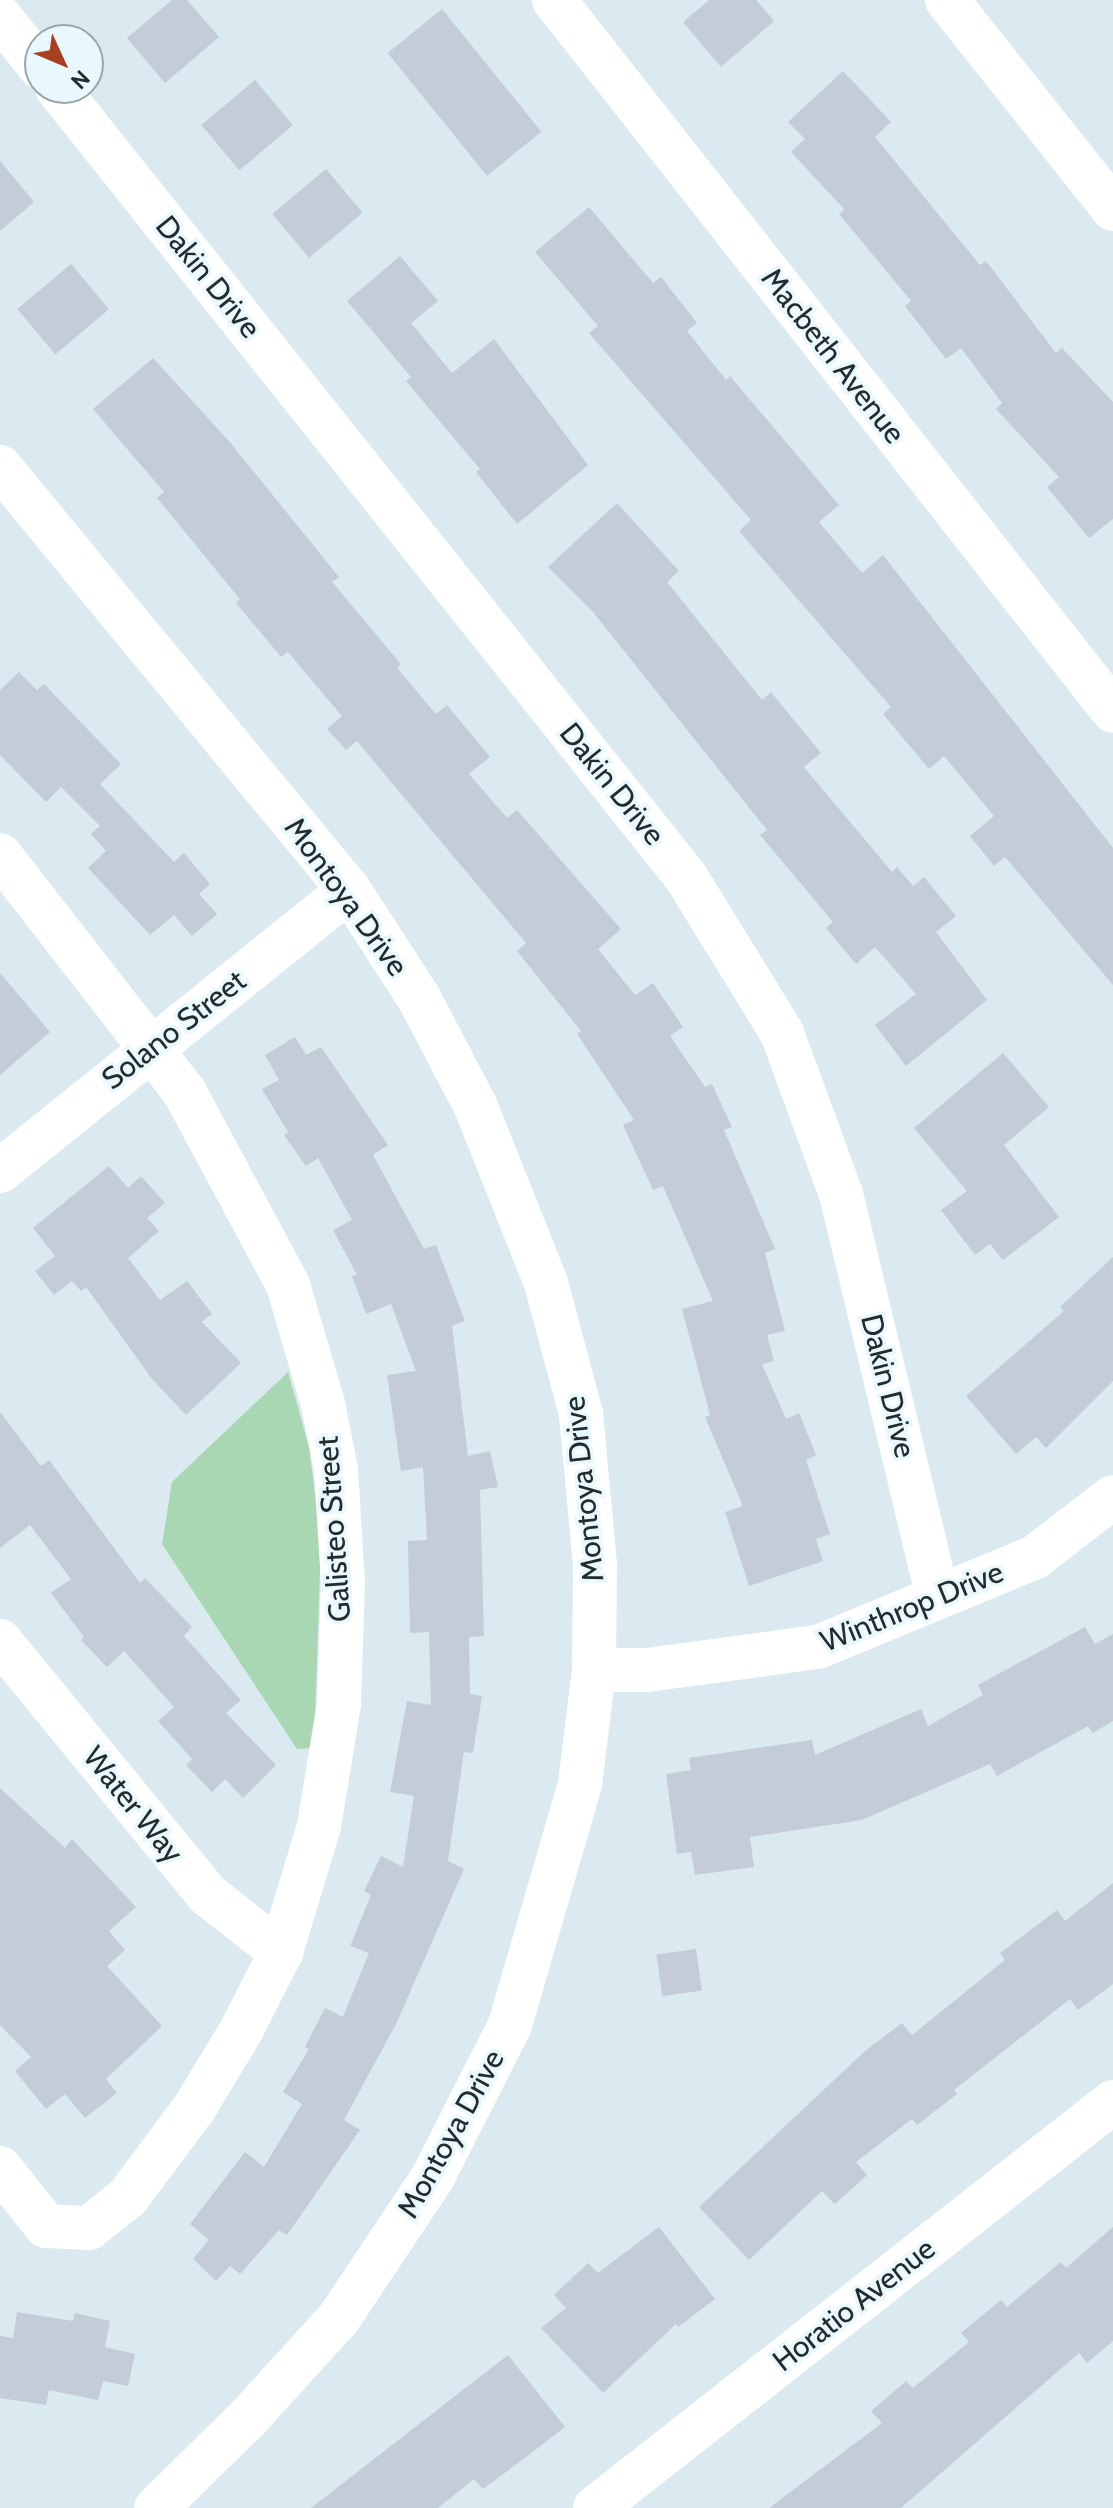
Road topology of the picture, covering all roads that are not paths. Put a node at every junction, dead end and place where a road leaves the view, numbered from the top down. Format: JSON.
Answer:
{"nodes":[{"id":1,"x":554,"y":0,"type":"edge"},
{"id":2,"x":947,"y":0,"type":"edge"},
{"id":3,"x":0,"y":17,"type":"edge"},
{"id":4,"x":24,"y":47,"type":"edge"},
{"id":5,"x":70,"y":104,"type":"edge"},
{"id":6,"x":1113,"y":209,"type":"edge"},
{"id":7,"x":0,"y":467,"type":"edge"},
{"id":8,"x":1113,"y":711,"type":"edge"},
{"id":9,"x":0,"y":855,"type":"edge"},
{"id":10,"x":349,"y":890,"type":"junction"},
{"id":11,"x":154,"y":1045,"type":"junction"},
{"id":12,"x":0,"y":1171,"type":"edge"},
{"id":13,"x":1113,"y":1497,"type":"edge"},
{"id":14,"x":938,"y":1598,"type":"junction"},
{"id":15,"x":0,"y":1641,"type":"edge"},
{"id":16,"x":594,"y":1670,"type":"junction"},
{"id":17,"x":281,"y":1952,"type":"junction"},
{"id":18,"x":1113,"y":2102,"type":"edge"},
{"id":19,"x":0,"y":2168,"type":"edge"},
{"id":20,"x":156,"y":2508,"type":"edge"},
{"id":21,"x":595,"y":2508,"type":"edge"}],
"edges":[{"from":1,"to":8,"type":"street","name":"Macbeth Avenue"},
{"from":2,"to":6,"type":"street"},
{"from":3,"to":4,"type":"street"},
{"from":5,"to":14,"type":"street","name":"Dakin Drive"},
{"from":7,"to":10,"type":"street","name":"Montoya Drive"},
{"from":9,"to":11,"type":"street","name":"Galisteo Street"},
{"from":10,"to":11,"type":"street","name":"Solano Street"},
{"from":10,"to":16,"type":"street","name":"Montoya Drive"},
{"from":11,"to":12,"type":"street","name":"Solano Street"},
{"from":11,"to":17,"type":"street","name":"Galisteo Street"},
{"from":13,"to":14,"type":"street","name":"Winthrop Drive"},
{"from":14,"to":16,"type":"street","name":"Winthrop Drive"},
{"from":15,"to":17,"type":"street","name":"Water Way"},
{"from":16,"to":20,"type":"street","name":"Montoya Drive"},
{"from":17,"to":19,"type":"street","name":"Galisteo Street"},
{"from":18,"to":21,"type":"street","name":"Horatio Avenue"}]}
